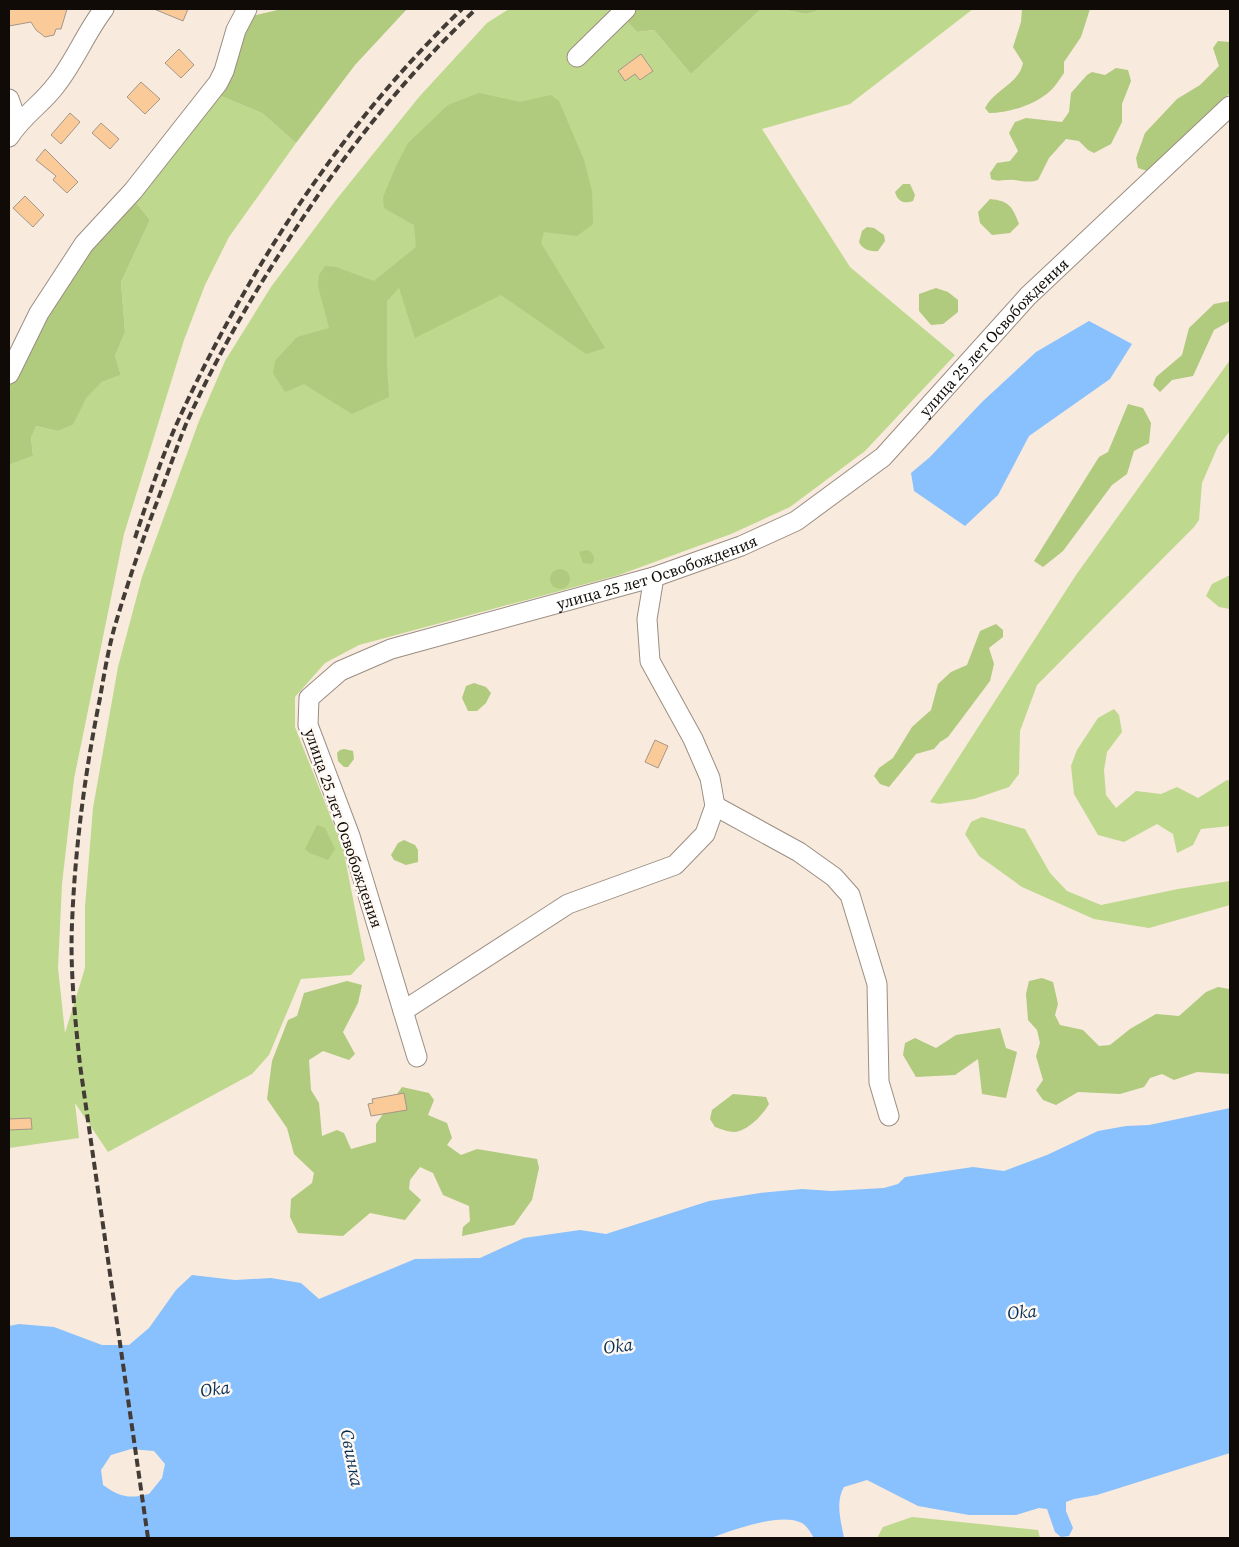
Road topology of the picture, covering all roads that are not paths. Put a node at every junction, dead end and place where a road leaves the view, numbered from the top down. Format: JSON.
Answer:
{"nodes":[{"id":1,"x":104,"y":9,"type":"edge"},
{"id":2,"x":247,"y":9,"type":"edge"},
{"id":3,"x":626,"y":9,"type":"edge"},
{"id":4,"x":577,"y":57,"type":"dead end"},
{"id":5,"x":9,"y":103,"type":"edge"},
{"id":6,"x":1230,"y":106,"type":"edge"},
{"id":7,"x":13,"y":130,"type":"edge"},
{"id":8,"x":9,"y":374,"type":"edge"},
{"id":9,"x":654,"y":577,"type":"junction"},
{"id":10,"x":715,"y":806,"type":"junction"},
{"id":11,"x":403,"y":1011,"type":"junction"},
{"id":12,"x":418,"y":1057,"type":"dead end"},
{"id":13,"x":889,"y":1116,"type":"dead end"}],
"edges":[{"from":1,"to":7,"type":"street"},
{"from":2,"to":8,"type":"street"},
{"from":3,"to":4,"type":"street"},
{"from":5,"to":7,"type":"street"},
{"from":6,"to":9,"type":"street","name":"улица 25 лет Освобождения"},
{"from":9,"to":10,"type":"street"},
{"from":9,"to":11,"type":"street","name":"улица 25 лет Освобождения"},
{"from":10,"to":11,"type":"street"},
{"from":10,"to":13,"type":"street"},
{"from":11,"to":12,"type":"street","name":"улица 25 лет Освобождения"}]}
